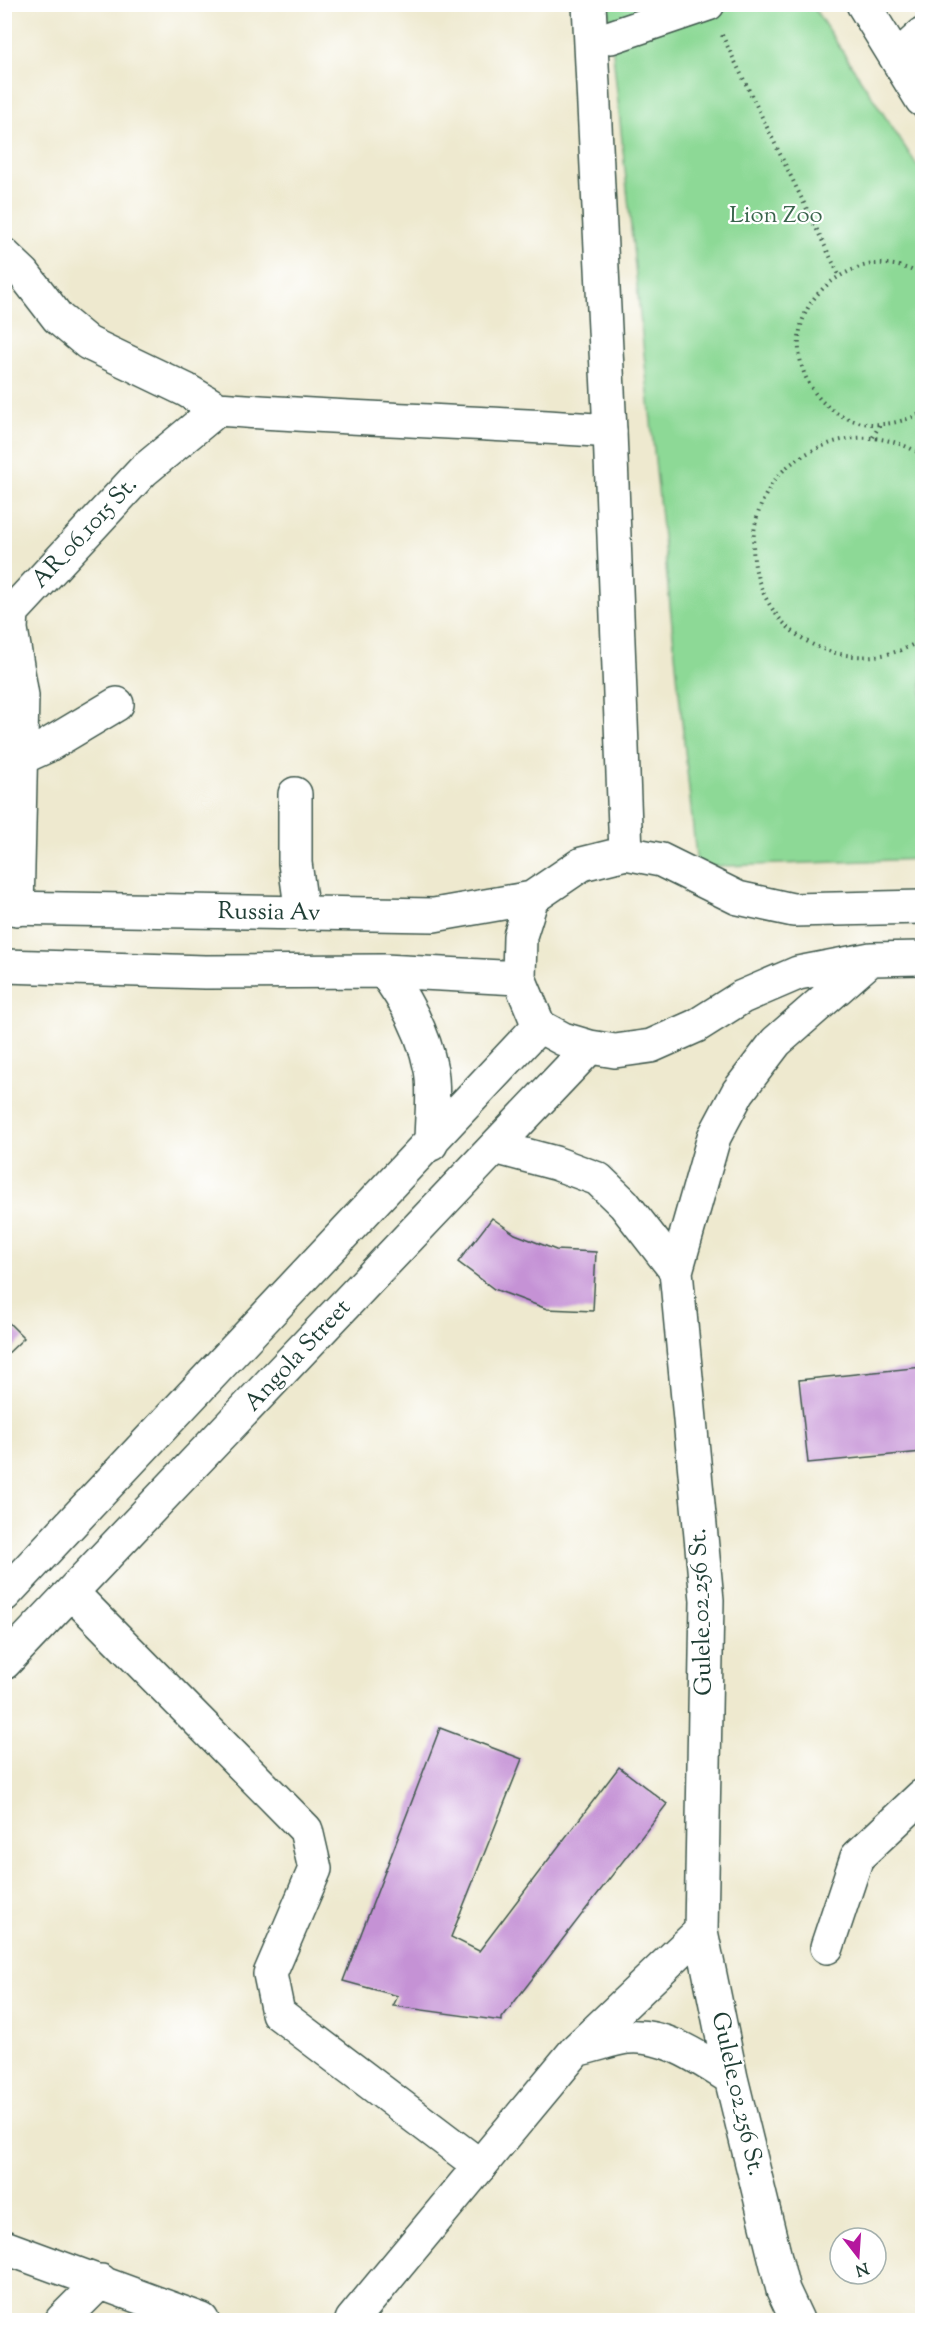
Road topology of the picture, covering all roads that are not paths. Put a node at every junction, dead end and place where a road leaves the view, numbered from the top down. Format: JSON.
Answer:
{"nodes":[{"id":1,"x":589,"y":4,"type":"edge"},
{"id":2,"x":708,"y":4,"type":"edge"},
{"id":3,"x":863,"y":4,"type":"edge"},
{"id":4,"x":922,"y":35,"type":"edge"},
{"id":5,"x":611,"y":37,"type":"dead end"},
{"id":6,"x":897,"y":58,"type":"junction"},
{"id":7,"x":922,"y":100,"type":"edge"},
{"id":8,"x":4,"y":255,"type":"edge"},
{"id":9,"x":218,"y":409,"type":"junction"},
{"id":10,"x":610,"y":431,"type":"junction"},
{"id":11,"x":117,"y":704,"type":"dead end"},
{"id":12,"x":21,"y":758,"type":"junction"},
{"id":13,"x":295,"y":794,"type":"dead end"},
{"id":14,"x":626,"y":853,"type":"junction"},
{"id":15,"x":532,"y":898,"type":"junction"},
{"id":16,"x":922,"y":907,"type":"edge"},
{"id":17,"x":11,"y":909,"type":"edge"},
{"id":18,"x":302,"y":914,"type":"junction"},
{"id":19,"x":922,"y":958,"type":"edge"},
{"id":20,"x":871,"y":959,"type":"junction"},
{"id":21,"x":4,"y":966,"type":"edge"},
{"id":22,"x":384,"y":971,"type":"junction"},
{"id":23,"x":519,"y":978,"type":"junction"},
{"id":24,"x":539,"y":1026,"type":"junction"},
{"id":25,"x":590,"y":1047,"type":"junction"},
{"id":26,"x":431,"y":1144,"type":"junction"},
{"id":27,"x":495,"y":1147,"type":"junction"},
{"id":28,"x":676,"y":1271,"type":"junction"},
{"id":29,"x":72,"y":1593,"type":"junction"},
{"id":30,"x":4,"y":1595,"type":"edge"},
{"id":31,"x":4,"y":1663,"type":"edge"},
{"id":32,"x":922,"y":1796,"type":"edge"},
{"id":33,"x":701,"y":1931,"type":"junction"},
{"id":34,"x":827,"y":1947,"type":"dead end"},
{"id":35,"x":576,"y":2050,"type":"junction"},
{"id":36,"x":731,"y":2078,"type":"junction"},
{"id":37,"x":480,"y":2166,"type":"junction"},
{"id":38,"x":4,"y":2247,"type":"edge"},
{"id":39,"x":100,"y":2282,"type":"junction"},
{"id":40,"x":62,"y":2320,"type":"edge"},
{"id":41,"x":202,"y":2320,"type":"edge"},
{"id":42,"x":351,"y":2320,"type":"edge"},
{"id":43,"x":797,"y":2320,"type":"edge"}],
"edges":[{"from":1,"to":10,"type":"main road"},
{"from":2,"to":5,"type":"main road"},
{"from":3,"to":6,"type":"main road"},
{"from":4,"to":6,"type":"main road"},
{"from":6,"to":7,"type":"main road"},
{"from":8,"to":9,"type":"main road"},
{"from":9,"to":10,"type":"main road"},
{"from":9,"to":12,"type":"main road","name":"AR_06_1015 St."},
{"from":10,"to":14,"type":"main road"},
{"from":11,"to":12,"type":"main road"},
{"from":12,"to":17,"type":"main road","name":"AR_06_1015 St."},
{"from":13,"to":18,"type":"main road"},
{"from":14,"to":15,"type":"main road"},
{"from":14,"to":16,"type":"main road"},
{"from":15,"to":18,"type":"main road","name":"Russia Av"},
{"from":15,"to":23,"type":"main road"},
{"from":17,"to":18,"type":"main road","name":"Russia Av"},
{"from":19,"to":20,"type":"main road"},
{"from":20,"to":25,"type":"main road"},
{"from":20,"to":28,"type":"main road","name":"Gulele_02_256 St."},
{"from":21,"to":22,"type":"main road"},
{"from":22,"to":23,"type":"main road"},
{"from":22,"to":26,"type":"main road"},
{"from":23,"to":24,"type":"main road"},
{"from":24,"to":25,"type":"main road"},
{"from":24,"to":26,"type":"main road"},
{"from":25,"to":27,"type":"main road","name":"Angola Street"},
{"from":26,"to":30,"type":"main road"},
{"from":27,"to":28,"type":"main road"},
{"from":27,"to":29,"type":"main road","name":"Angola Street"},
{"from":28,"to":33,"type":"main road","name":"Gulele_02_256 St."},
{"from":29,"to":31,"type":"main road","name":"Angola Street"},
{"from":29,"to":37,"type":"main road"},
{"from":32,"to":34,"type":"main road"},
{"from":33,"to":35,"type":"main road"},
{"from":33,"to":36,"type":"main road","name":"Gulele_02_256 St."},
{"from":35,"to":36,"type":"main road"},
{"from":35,"to":37,"type":"main road"},
{"from":36,"to":43,"type":"main road","name":"Gulele_02_256 St."},
{"from":37,"to":42,"type":"main road"},
{"from":38,"to":39,"type":"main road"},
{"from":39,"to":40,"type":"main road"},
{"from":39,"to":41,"type":"main road"}]}
